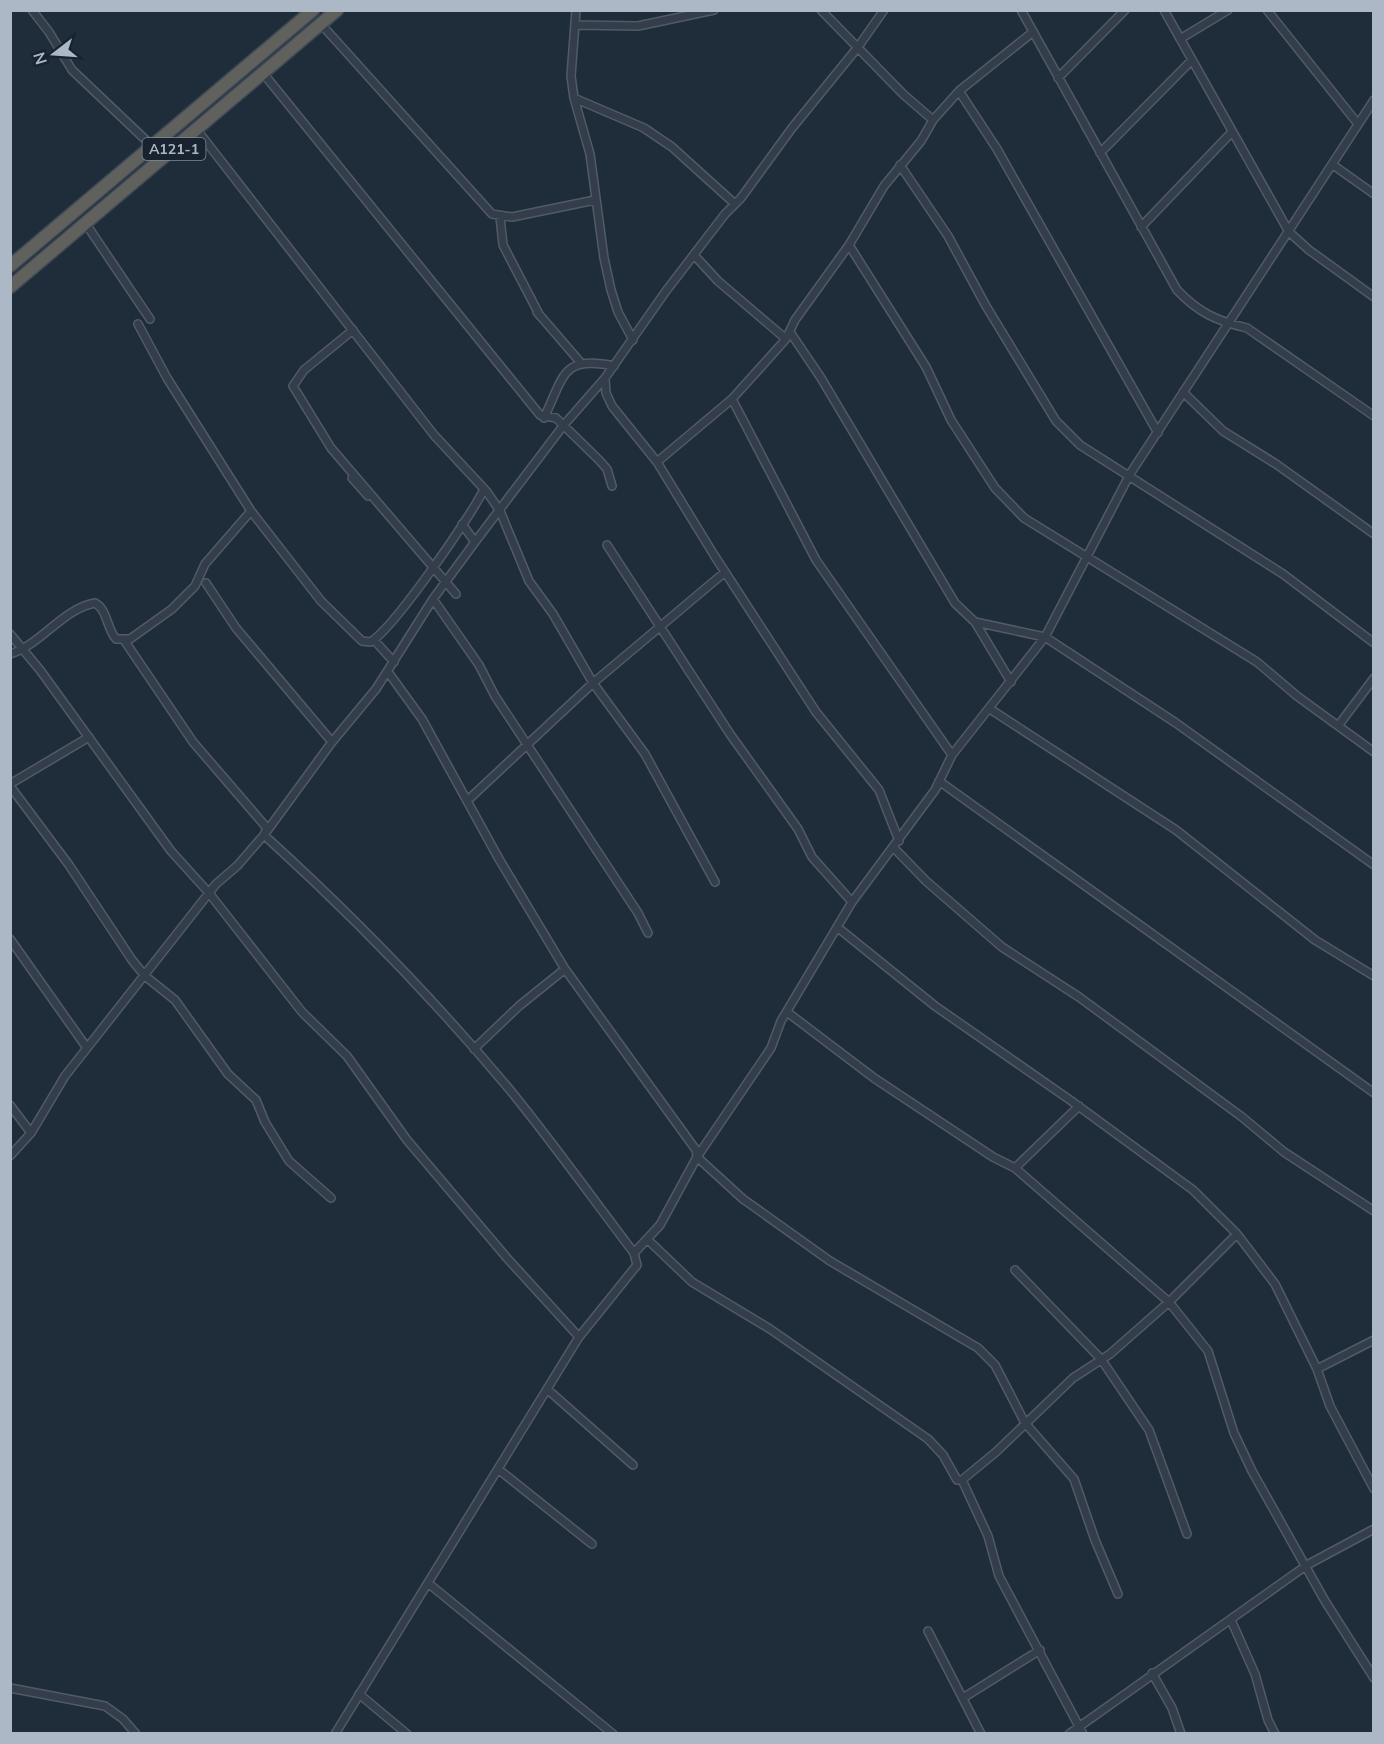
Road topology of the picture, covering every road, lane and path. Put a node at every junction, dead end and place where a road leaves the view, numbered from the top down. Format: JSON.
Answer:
{"nodes":[{"id":1,"x":32,"y":10,"type":"edge"},
{"id":2,"x":314,"y":10,"type":"edge"},
{"id":3,"x":337,"y":10,"type":"edge"},
{"id":4,"x":576,"y":10,"type":"edge"},
{"id":5,"x":714,"y":10,"type":"edge"},
{"id":6,"x":821,"y":10,"type":"edge"},
{"id":7,"x":884,"y":10,"type":"edge"},
{"id":8,"x":1021,"y":10,"type":"edge"},
{"id":9,"x":1125,"y":10,"type":"edge"},
{"id":10,"x":1164,"y":10,"type":"edge"},
{"id":11,"x":1228,"y":10,"type":"edge"},
{"id":12,"x":1267,"y":10,"type":"edge"},
{"id":13,"x":321,"y":24,"type":"junction"},
{"id":14,"x":575,"y":25,"type":"junction"},
{"id":15,"x":1032,"y":32,"type":"junction"},
{"id":16,"x":1180,"y":39,"type":"junction"},
{"id":17,"x":858,"y":47,"type":"junction"},
{"id":18,"x":1191,"y":62,"type":"junction"},
{"id":19,"x":263,"y":74,"type":"junction"},
{"id":20,"x":1058,"y":78,"type":"junction"},
{"id":21,"x":959,"y":91,"type":"junction"},
{"id":22,"x":574,"y":98,"type":"junction"},
{"id":23,"x":1374,"y":100,"type":"edge"},
{"id":24,"x":933,"y":120,"type":"junction"},
{"id":25,"x":1358,"y":124,"type":"junction"},
{"id":26,"x":197,"y":130,"type":"junction"},
{"id":27,"x":1231,"y":133,"type":"junction"},
{"id":28,"x":151,"y":145,"type":"junction"},
{"id":29,"x":1101,"y":153,"type":"junction"},
{"id":30,"x":900,"y":165,"type":"junction"},
{"id":31,"x":1333,"y":165,"type":"junction"},
{"id":32,"x":1374,"y":194,"type":"edge"},
{"id":33,"x":595,"y":200,"type":"junction"},
{"id":34,"x":735,"y":204,"type":"junction"},
{"id":35,"x":500,"y":217,"type":"junction"},
{"id":36,"x":86,"y":224,"type":"junction"},
{"id":37,"x":1141,"y":227,"type":"junction"},
{"id":38,"x":1289,"y":232,"type":"junction"},
{"id":39,"x":849,"y":245,"type":"junction"},
{"id":40,"x":694,"y":256,"type":"junction"},
{"id":41,"x":10,"y":266,"type":"edge"},
{"id":42,"x":10,"y":286,"type":"edge"},
{"id":43,"x":1374,"y":297,"type":"edge"},
{"id":44,"x":527,"y":300,"type":"dead end"},
{"id":45,"x":540,"y":316,"type":"junction"},
{"id":46,"x":150,"y":319,"type":"dead end"},
{"id":47,"x":1226,"y":323,"type":"junction"},
{"id":48,"x":138,"y":324,"type":"dead end"},
{"id":49,"x":353,"y":330,"type":"junction"},
{"id":50,"x":788,"y":335,"type":"junction"},
{"id":51,"x":633,"y":340,"type":"junction"},
{"id":52,"x":581,"y":363,"type":"junction"},
{"id":53,"x":614,"y":366,"type":"junction"},
{"id":54,"x":605,"y":378,"type":"junction"},
{"id":55,"x":1183,"y":392,"type":"junction"},
{"id":56,"x":732,"y":399,"type":"junction"},
{"id":57,"x":549,"y":407,"type":"junction"},
{"id":58,"x":1374,"y":416,"type":"edge"},
{"id":59,"x":544,"y":418,"type":"junction"},
{"id":60,"x":556,"y":418,"type":"junction"},
{"id":61,"x":563,"y":426,"type":"junction"},
{"id":62,"x":1158,"y":433,"type":"junction"},
{"id":63,"x":657,"y":462,"type":"junction"},
{"id":64,"x":1130,"y":474,"type":"junction"},
{"id":65,"x":352,"y":478,"type":"dead end"},
{"id":66,"x":612,"y":486,"type":"dead end"},
{"id":67,"x":484,"y":489,"type":"junction"},
{"id":68,"x":251,"y":512,"type":"junction"},
{"id":69,"x":500,"y":512,"type":"junction"},
{"id":70,"x":462,"y":524,"type":"junction"},
{"id":71,"x":1374,"y":534,"type":"edge"},
{"id":72,"x":475,"y":542,"type":"junction"},
{"id":73,"x":606,"y":545,"type":"dead end"},
{"id":74,"x":1087,"y":555,"type":"junction"},
{"id":75,"x":432,"y":567,"type":"junction"},
{"id":76,"x":724,"y":572,"type":"junction"},
{"id":77,"x":446,"y":581,"type":"junction"},
{"id":78,"x":206,"y":583,"type":"dead end"},
{"id":79,"x":456,"y":594,"type":"junction"},
{"id":80,"x":433,"y":599,"type":"junction"},
{"id":81,"x":975,"y":622,"type":"junction"},
{"id":82,"x":661,"y":625,"type":"junction"},
{"id":83,"x":10,"y":634,"type":"edge"},
{"id":84,"x":1045,"y":637,"type":"junction"},
{"id":85,"x":124,"y":640,"type":"junction"},
{"id":86,"x":374,"y":640,"type":"junction"},
{"id":87,"x":1374,"y":643,"type":"edge"},
{"id":88,"x":23,"y":650,"type":"junction"},
{"id":89,"x":10,"y":654,"type":"edge"},
{"id":90,"x":394,"y":662,"type":"junction"},
{"id":91,"x":388,"y":672,"type":"junction"},
{"id":92,"x":1374,"y":678,"type":"edge"},
{"id":93,"x":1011,"y":682,"type":"junction"},
{"id":94,"x":593,"y":683,"type":"junction"},
{"id":95,"x":990,"y":709,"type":"junction"},
{"id":96,"x":1338,"y":726,"type":"junction"},
{"id":97,"x":89,"y":737,"type":"junction"},
{"id":98,"x":332,"y":742,"type":"junction"},
{"id":99,"x":527,"y":747,"type":"junction"},
{"id":100,"x":1374,"y":752,"type":"edge"},
{"id":101,"x":952,"y":756,"type":"junction"},
{"id":102,"x":939,"y":781,"type":"junction"},
{"id":103,"x":10,"y":785,"type":"edge"},
{"id":104,"x":468,"y":800,"type":"junction"},
{"id":105,"x":264,"y":835,"type":"junction"},
{"id":106,"x":899,"y":841,"type":"junction"},
{"id":107,"x":894,"y":848,"type":"junction"},
{"id":108,"x":1374,"y":865,"type":"edge"},
{"id":109,"x":715,"y":882,"type":"dead end"},
{"id":110,"x":209,"y":893,"type":"junction"},
{"id":111,"x":852,"y":902,"type":"junction"},
{"id":112,"x":837,"y":927,"type":"junction"},
{"id":113,"x":648,"y":933,"type":"dead end"},
{"id":114,"x":10,"y":939,"type":"edge"},
{"id":115,"x":565,"y":969,"type":"junction"},
{"id":116,"x":145,"y":976,"type":"junction"},
{"id":117,"x":1374,"y":976,"type":"edge"},
{"id":118,"x":787,"y":1012,"type":"junction"},
{"id":119,"x":87,"y":1048,"type":"junction"},
{"id":120,"x":474,"y":1050,"type":"junction"},
{"id":121,"x":1374,"y":1093,"type":"edge"},
{"id":122,"x":10,"y":1105,"type":"edge"},
{"id":123,"x":1078,"y":1106,"type":"junction"},
{"id":124,"x":31,"y":1133,"type":"junction"},
{"id":125,"x":10,"y":1156,"type":"edge"},
{"id":126,"x":697,"y":1157,"type":"junction"},
{"id":127,"x":1015,"y":1168,"type":"junction"},
{"id":128,"x":331,"y":1198,"type":"dead end"},
{"id":129,"x":1374,"y":1211,"type":"edge"},
{"id":130,"x":1237,"y":1234,"type":"junction"},
{"id":131,"x":647,"y":1239,"type":"junction"},
{"id":132,"x":634,"y":1253,"type":"junction"},
{"id":133,"x":1015,"y":1270,"type":"dead end"},
{"id":134,"x":1169,"y":1302,"type":"junction"},
{"id":135,"x":579,"y":1337,"type":"junction"},
{"id":136,"x":1374,"y":1340,"type":"edge"},
{"id":137,"x":1101,"y":1359,"type":"junction"},
{"id":138,"x":1317,"y":1369,"type":"junction"},
{"id":139,"x":547,"y":1389,"type":"junction"},
{"id":140,"x":1025,"y":1422,"type":"junction"},
{"id":141,"x":633,"y":1465,"type":"dead end"},
{"id":142,"x":498,"y":1469,"type":"junction"},
{"id":143,"x":962,"y":1480,"type":"junction"},
{"id":144,"x":1374,"y":1489,"type":"edge"},
{"id":145,"x":1374,"y":1529,"type":"edge"},
{"id":146,"x":1187,"y":1534,"type":"dead end"},
{"id":147,"x":591,"y":1544,"type":"dead end"},
{"id":148,"x":1307,"y":1566,"type":"junction"},
{"id":149,"x":428,"y":1583,"type":"junction"},
{"id":150,"x":1118,"y":1594,"type":"dead end"},
{"id":151,"x":1231,"y":1620,"type":"junction"},
{"id":152,"x":928,"y":1631,"type":"dead end"},
{"id":153,"x":1040,"y":1650,"type":"junction"},
{"id":154,"x":1152,"y":1673,"type":"junction"},
{"id":155,"x":1374,"y":1678,"type":"edge"},
{"id":156,"x":10,"y":1688,"type":"edge"},
{"id":157,"x":359,"y":1694,"type":"junction"},
{"id":158,"x":963,"y":1698,"type":"junction"},
{"id":159,"x":1079,"y":1725,"type":"junction"},
{"id":160,"x":136,"y":1734,"type":"edge"},
{"id":161,"x":335,"y":1734,"type":"edge"},
{"id":162,"x":407,"y":1734,"type":"edge"},
{"id":163,"x":613,"y":1734,"type":"edge"},
{"id":164,"x":981,"y":1734,"type":"edge"},
{"id":165,"x":1069,"y":1734,"type":"edge"},
{"id":166,"x":1083,"y":1734,"type":"edge"},
{"id":167,"x":1181,"y":1734,"type":"edge"},
{"id":168,"x":1275,"y":1734,"type":"edge"}],
"edges":[{"from":1,"to":28,"type":"street"},
{"from":2,"to":28,"type":"highway","number":"A121-1"},
{"from":3,"to":13,"type":"highway","number":"A121-1"},
{"from":4,"to":14,"type":"street"},
{"from":5,"to":14,"type":"street"},
{"from":6,"to":17,"type":"street"},
{"from":7,"to":17,"type":"street"},
{"from":8,"to":15,"type":"street"},
{"from":9,"to":20,"type":"street"},
{"from":10,"to":16,"type":"street"},
{"from":11,"to":16,"type":"street"},
{"from":12,"to":25,"type":"street"},
{"from":13,"to":19,"type":"highway","number":"A121-1"},
{"from":13,"to":35,"type":"street"},
{"from":14,"to":22,"type":"street"},
{"from":15,"to":20,"type":"street"},
{"from":15,"to":21,"type":"street"},
{"from":16,"to":18,"type":"street"},
{"from":17,"to":24,"type":"street"},
{"from":17,"to":34,"type":"street"},
{"from":18,"to":27,"type":"street"},
{"from":18,"to":29,"type":"street"},
{"from":19,"to":26,"type":"highway","number":"A121-1"},
{"from":19,"to":59,"type":"street"},
{"from":20,"to":29,"type":"street"},
{"from":21,"to":24,"type":"street"},
{"from":21,"to":62,"type":"street"},
{"from":22,"to":33,"type":"street"},
{"from":22,"to":34,"type":"street"},
{"from":23,"to":25,"type":"street"},
{"from":24,"to":30,"type":"street"},
{"from":25,"to":31,"type":"street"},
{"from":26,"to":36,"type":"highway","number":"A121-1"},
{"from":26,"to":49,"type":"street"},
{"from":27,"to":37,"type":"street"},
{"from":27,"to":38,"type":"street"},
{"from":28,"to":41,"type":"highway","number":"A121-1"},
{"from":29,"to":37,"type":"street"},
{"from":30,"to":39,"type":"street"},
{"from":30,"to":64,"type":"street"},
{"from":31,"to":32,"type":"street"},
{"from":31,"to":38,"type":"street"},
{"from":33,"to":35,"type":"street"},
{"from":33,"to":51,"type":"street"},
{"from":34,"to":40,"type":"street"},
{"from":35,"to":45,"type":"street"},
{"from":36,"to":42,"type":"highway","number":"A121-1"},
{"from":36,"to":46,"type":"street"},
{"from":37,"to":47,"type":"street"},
{"from":38,"to":43,"type":"street"},
{"from":38,"to":47,"type":"street"},
{"from":39,"to":50,"type":"street"},
{"from":39,"to":74,"type":"street"},
{"from":40,"to":50,"type":"street"},
{"from":40,"to":51,"type":"street"},
{"from":44,"to":45,"type":"street"},
{"from":45,"to":52,"type":"street"},
{"from":47,"to":55,"type":"street"},
{"from":47,"to":58,"type":"street"},
{"from":48,"to":68,"type":"street"},
{"from":49,"to":67,"type":"street"},
{"from":49,"to":79,"type":"street"},
{"from":50,"to":56,"type":"street"},
{"from":50,"to":81,"type":"street"},
{"from":51,"to":53,"type":"street"},
{"from":52,"to":53,"type":"street"},
{"from":52,"to":57,"type":"street"},
{"from":53,"to":54,"type":"street"},
{"from":54,"to":61,"type":"street"},
{"from":54,"to":63,"type":"street"},
{"from":55,"to":62,"type":"street"},
{"from":55,"to":71,"type":"street"},
{"from":56,"to":63,"type":"street"},
{"from":56,"to":101,"type":"street"},
{"from":57,"to":59,"type":"street"},
{"from":57,"to":60,"type":"street"},
{"from":59,"to":60,"type":"street"},
{"from":60,"to":61,"type":"street"},
{"from":61,"to":66,"type":"street"},
{"from":61,"to":69,"type":"street"},
{"from":62,"to":64,"type":"street"},
{"from":63,"to":76,"type":"street"},
{"from":64,"to":74,"type":"street"},
{"from":64,"to":87,"type":"street"},
{"from":65,"to":79,"type":"street"},
{"from":67,"to":69,"type":"street"},
{"from":67,"to":70,"type":"street"},
{"from":68,"to":85,"type":"street"},
{"from":68,"to":86,"type":"street"},
{"from":69,"to":72,"type":"street"},
{"from":69,"to":94,"type":"street"},
{"from":70,"to":72,"type":"street"},
{"from":70,"to":75,"type":"street"},
{"from":72,"to":77,"type":"street"},
{"from":73,"to":82,"type":"street"},
{"from":74,"to":84,"type":"street"},
{"from":74,"to":96,"type":"street"},
{"from":75,"to":77,"type":"street"},
{"from":75,"to":79,"type":"street"},
{"from":75,"to":86,"type":"street"},
{"from":76,"to":82,"type":"street"},
{"from":76,"to":106,"type":"street"},
{"from":77,"to":80,"type":"street"},
{"from":78,"to":98,"type":"street"},
{"from":80,"to":90,"type":"street"},
{"from":80,"to":99,"type":"street"},
{"from":81,"to":84,"type":"street"},
{"from":81,"to":93,"type":"street"},
{"from":82,"to":94,"type":"street"},
{"from":82,"to":111,"type":"street"},
{"from":83,"to":88,"type":"street"},
{"from":84,"to":93,"type":"street"},
{"from":84,"to":108,"type":"street"},
{"from":85,"to":88,"type":"street"},
{"from":85,"to":105,"type":"street"},
{"from":86,"to":90,"type":"street"},
{"from":88,"to":89,"type":"street"},
{"from":88,"to":97,"type":"street"},
{"from":90,"to":91,"type":"street"},
{"from":91,"to":98,"type":"street"},
{"from":91,"to":104,"type":"street"},
{"from":92,"to":96,"type":"street"},
{"from":93,"to":95,"type":"street"},
{"from":94,"to":99,"type":"street"},
{"from":94,"to":109,"type":"street"},
{"from":95,"to":101,"type":"street"},
{"from":95,"to":117,"type":"street"},
{"from":96,"to":100,"type":"street"},
{"from":97,"to":103,"type":"street"},
{"from":97,"to":110,"type":"street"},
{"from":98,"to":105,"type":"street"},
{"from":99,"to":104,"type":"street"},
{"from":99,"to":113,"type":"street"},
{"from":101,"to":102,"type":"street"},
{"from":102,"to":106,"type":"street"},
{"from":102,"to":121,"type":"street"},
{"from":103,"to":116,"type":"street"},
{"from":104,"to":115,"type":"street"},
{"from":105,"to":110,"type":"street"},
{"from":105,"to":120,"type":"street"},
{"from":106,"to":107,"type":"street"},
{"from":107,"to":111,"type":"street"},
{"from":107,"to":129,"type":"street"},
{"from":110,"to":116,"type":"street"},
{"from":110,"to":135,"type":"street"},
{"from":111,"to":112,"type":"street"},
{"from":112,"to":118,"type":"street"},
{"from":112,"to":123,"type":"street"},
{"from":114,"to":119,"type":"street"},
{"from":115,"to":120,"type":"street"},
{"from":115,"to":126,"type":"street"},
{"from":116,"to":119,"type":"street"},
{"from":116,"to":128,"type":"street"},
{"from":118,"to":126,"type":"street"},
{"from":118,"to":127,"type":"street"},
{"from":119,"to":124,"type":"street"},
{"from":120,"to":132,"type":"street"},
{"from":122,"to":124,"type":"street"},
{"from":123,"to":127,"type":"street"},
{"from":123,"to":130,"type":"street"},
{"from":124,"to":125,"type":"street"},
{"from":126,"to":131,"type":"street"},
{"from":126,"to":140,"type":"street"},
{"from":127,"to":134,"type":"street"},
{"from":130,"to":134,"type":"street"},
{"from":130,"to":138,"type":"street"},
{"from":131,"to":132,"type":"street"},
{"from":131,"to":143,"type":"street"},
{"from":132,"to":135,"type":"street"},
{"from":133,"to":137,"type":"street"},
{"from":134,"to":137,"type":"street"},
{"from":134,"to":148,"type":"street"},
{"from":135,"to":139,"type":"street"},
{"from":136,"to":138,"type":"street"},
{"from":137,"to":140,"type":"street"},
{"from":137,"to":146,"type":"street"},
{"from":138,"to":144,"type":"street"},
{"from":139,"to":141,"type":"street"},
{"from":139,"to":142,"type":"street"},
{"from":140,"to":143,"type":"street"},
{"from":140,"to":150,"type":"street"},
{"from":142,"to":147,"type":"street"},
{"from":142,"to":149,"type":"street"},
{"from":143,"to":153,"type":"street"},
{"from":145,"to":148,"type":"street"},
{"from":148,"to":151,"type":"street"},
{"from":148,"to":155,"type":"street"},
{"from":149,"to":157,"type":"street"},
{"from":149,"to":163,"type":"street"},
{"from":151,"to":154,"type":"street"},
{"from":151,"to":168,"type":"street"},
{"from":152,"to":158,"type":"street"},
{"from":153,"to":158,"type":"street"},
{"from":153,"to":159,"type":"street"},
{"from":154,"to":159,"type":"street"},
{"from":154,"to":167,"type":"street"},
{"from":156,"to":160,"type":"street"},
{"from":157,"to":161,"type":"street"},
{"from":157,"to":162,"type":"street"},
{"from":158,"to":164,"type":"street"},
{"from":159,"to":165,"type":"street"},
{"from":159,"to":166,"type":"street"}]}
